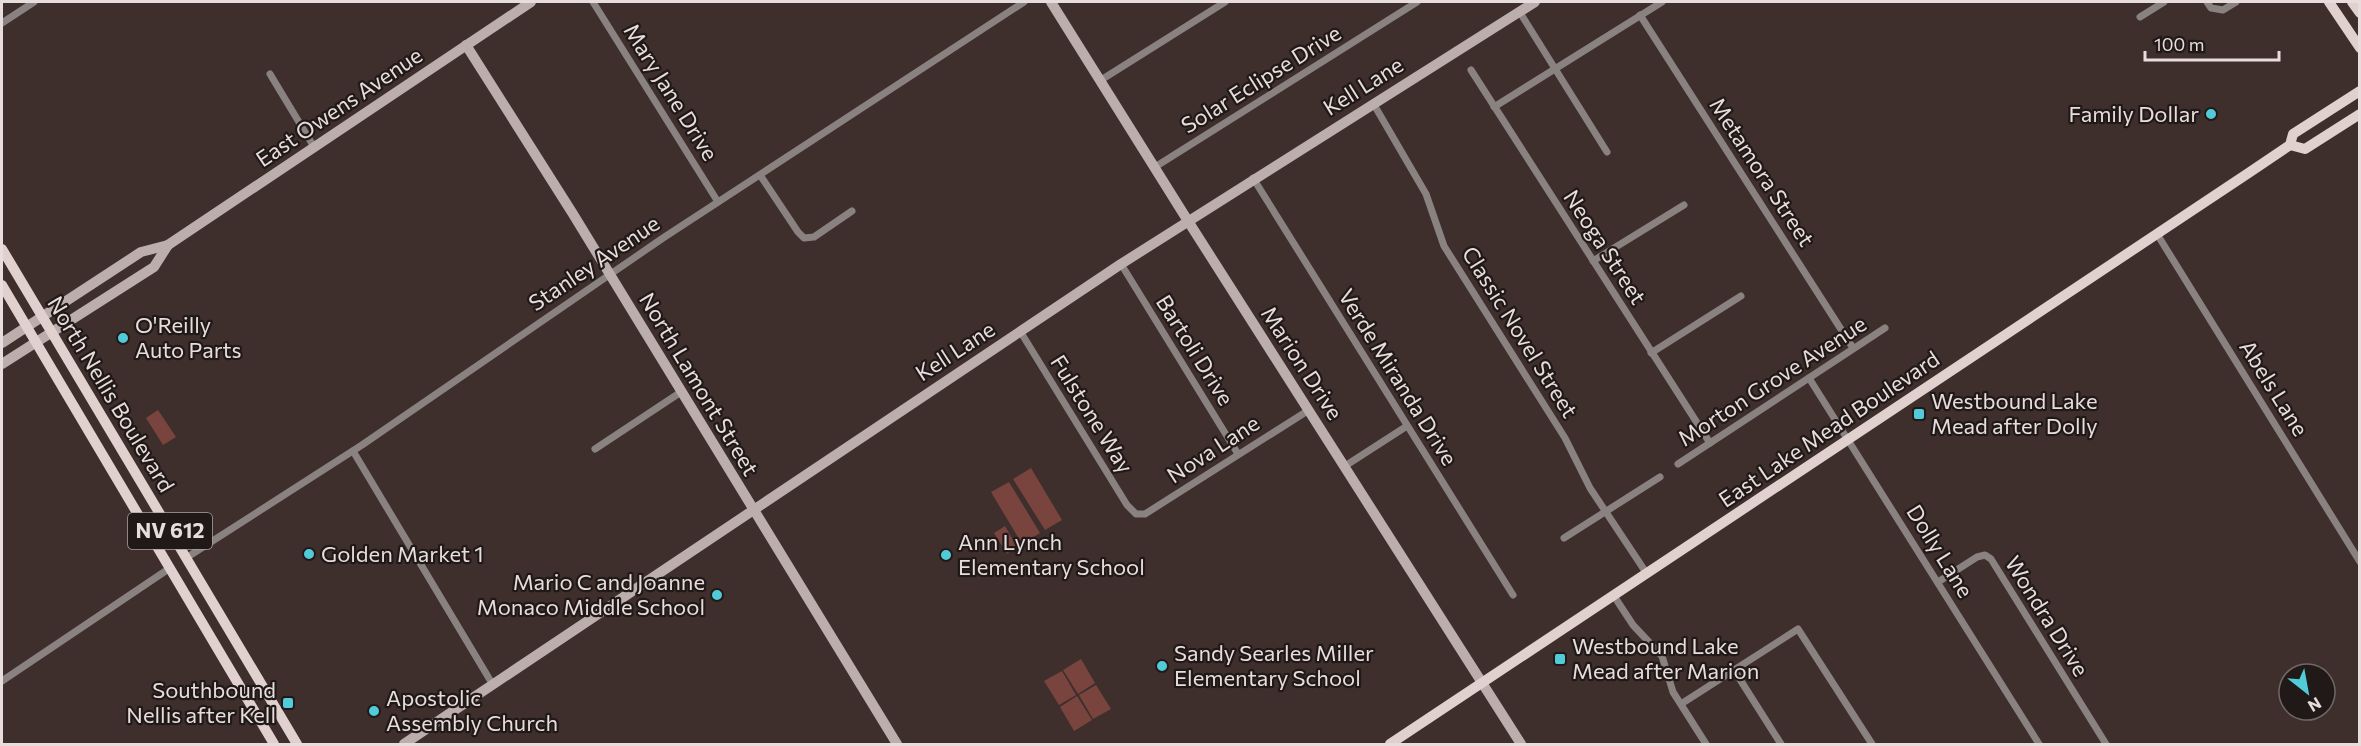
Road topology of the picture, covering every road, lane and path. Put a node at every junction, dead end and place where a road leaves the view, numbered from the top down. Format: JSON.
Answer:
{"nodes":[{"id":1,"x":34,"y":2,"type":"edge"},
{"id":2,"x":531,"y":2,"type":"edge"},
{"id":3,"x":593,"y":2,"type":"edge"},
{"id":4,"x":1024,"y":2,"type":"edge"},
{"id":5,"x":1051,"y":2,"type":"edge"},
{"id":6,"x":1226,"y":2,"type":"edge"},
{"id":7,"x":1418,"y":2,"type":"edge"},
{"id":8,"x":1534,"y":2,"type":"edge"},
{"id":9,"x":1662,"y":2,"type":"edge"},
{"id":10,"x":2164,"y":2,"type":"edge"},
{"id":11,"x":2207,"y":2,"type":"edge"},
{"id":12,"x":2236,"y":2,"type":"edge"},
{"id":13,"x":2329,"y":2,"type":"edge"},
{"id":14,"x":2352,"y":2,"type":"edge"},
{"id":15,"x":1519,"y":12,"type":"junction"},
{"id":16,"x":2360,"y":13,"type":"edge"},
{"id":17,"x":1640,"y":15,"type":"junction"},
{"id":18,"x":2140,"y":17,"type":"dead end"},
{"id":19,"x":2,"y":23,"type":"edge"},
{"id":20,"x":466,"y":45,"type":"junction"},
{"id":21,"x":2360,"y":48,"type":"edge"},
{"id":22,"x":1471,"y":70,"type":"dead end"},
{"id":23,"x":1554,"y":70,"type":"junction"},
{"id":24,"x":270,"y":74,"type":"dead end"},
{"id":25,"x":1101,"y":80,"type":"junction"},
{"id":26,"x":2360,"y":91,"type":"edge"},
{"id":27,"x":1373,"y":103,"type":"junction"},
{"id":28,"x":1494,"y":107,"type":"junction"},
{"id":29,"x":2360,"y":114,"type":"edge"},
{"id":30,"x":2290,"y":145,"type":"junction"},
{"id":31,"x":315,"y":147,"type":"junction"},
{"id":32,"x":1607,"y":152,"type":"dead end"},
{"id":33,"x":1155,"y":167,"type":"junction"},
{"id":34,"x":760,"y":175,"type":"junction"},
{"id":35,"x":1253,"y":178,"type":"junction"},
{"id":36,"x":718,"y":202,"type":"junction"},
{"id":37,"x":1684,"y":205,"type":"dead end"},
{"id":38,"x":852,"y":211,"type":"dead end"},
{"id":39,"x":1188,"y":221,"type":"junction"},
{"id":40,"x":2157,"y":234,"type":"junction"},
{"id":41,"x":168,"y":244,"type":"junction"},
{"id":42,"x":2,"y":249,"type":"edge"},
{"id":43,"x":1593,"y":261,"type":"junction"},
{"id":44,"x":1121,"y":264,"type":"junction"},
{"id":45,"x":611,"y":275,"type":"junction"},
{"id":46,"x":2,"y":285,"type":"edge"},
{"id":47,"x":1741,"y":296,"type":"dead end"},
{"id":48,"x":42,"y":317,"type":"junction"},
{"id":49,"x":27,"y":327,"type":"junction"},
{"id":50,"x":1885,"y":328,"type":"dead end"},
{"id":51,"x":1020,"y":331,"type":"junction"},
{"id":52,"x":52,"y":333,"type":"junction"},
{"id":53,"x":2,"y":343,"type":"edge"},
{"id":54,"x":36,"y":343,"type":"junction"},
{"id":55,"x":1854,"y":348,"type":"junction"},
{"id":56,"x":1652,"y":353,"type":"junction"},
{"id":57,"x":2,"y":364,"type":"edge"},
{"id":58,"x":1809,"y":378,"type":"junction"},
{"id":59,"x":681,"y":392,"type":"junction"},
{"id":60,"x":1309,"y":410,"type":"junction"},
{"id":61,"x":1407,"y":426,"type":"junction"},
{"id":62,"x":1849,"y":439,"type":"junction"},
{"id":63,"x":1710,"y":443,"type":"junction"},
{"id":64,"x":595,"y":449,"type":"dead end"},
{"id":65,"x":353,"y":451,"type":"junction"},
{"id":66,"x":1238,"y":454,"type":"junction"},
{"id":67,"x":1678,"y":464,"type":"dead end"},
{"id":68,"x":1345,"y":465,"type":"junction"},
{"id":69,"x":1660,"y":477,"type":"dead end"},
{"id":70,"x":752,"y":510,"type":"junction"},
{"id":71,"x":1606,"y":511,"type":"junction"},
{"id":72,"x":1136,"y":514,"type":"joint"},
{"id":73,"x":1564,"y":538,"type":"dead end"},
{"id":74,"x":186,"y":558,"type":"junction"},
{"id":75,"x":2360,"y":562,"type":"edge"},
{"id":76,"x":170,"y":568,"type":"junction"},
{"id":77,"x":1647,"y":574,"type":"junction"},
{"id":78,"x":1938,"y":582,"type":"junction"},
{"id":79,"x":1513,"y":595,"type":"dead end"},
{"id":80,"x":1614,"y":596,"type":"junction"},
{"id":81,"x":1734,"y":670,"type":"junction"},
{"id":82,"x":2,"y":681,"type":"edge"},
{"id":83,"x":1482,"y":684,"type":"junction"},
{"id":84,"x":493,"y":685,"type":"junction"},
{"id":85,"x":1681,"y":704,"type":"junction"},
{"id":86,"x":1869,"y":743,"type":"edge"},
{"id":87,"x":274,"y":744,"type":"edge"},
{"id":88,"x":297,"y":744,"type":"edge"},
{"id":89,"x":404,"y":744,"type":"edge"},
{"id":90,"x":897,"y":744,"type":"edge"},
{"id":91,"x":1390,"y":744,"type":"edge"},
{"id":92,"x":1521,"y":744,"type":"edge"},
{"id":93,"x":1706,"y":744,"type":"edge"},
{"id":94,"x":1781,"y":744,"type":"edge"},
{"id":95,"x":2039,"y":744,"type":"edge"},
{"id":96,"x":2106,"y":744,"type":"edge"}],
"edges":[{"from":1,"to":19,"type":"street"},
{"from":2,"to":20,"type":"street","name":"East Owens Avenue"},
{"from":3,"to":36,"type":"street","name":"Mary Jane Drive"},
{"from":4,"to":34,"type":"street","name":"Stanley Avenue"},
{"from":5,"to":25,"type":"street","name":"Marion Drive"},
{"from":6,"to":25,"type":"street"},
{"from":7,"to":33,"type":"street","name":"Solar Eclipse Drive"},
{"from":8,"to":15,"type":"street","name":"Kell Lane"},
{"from":9,"to":17,"type":"street"},
{"from":10,"to":18,"type":"street"},
{"from":11,"to":12,"type":"street"},
{"from":13,"to":21,"type":"main road"},
{"from":14,"to":16,"type":"main road"},
{"from":15,"to":23,"type":"street"},
{"from":15,"to":27,"type":"street","name":"Kell Lane"},
{"from":17,"to":23,"type":"street"},
{"from":17,"to":55,"type":"street","name":"Metamora Street"},
{"from":20,"to":31,"type":"street","name":"East Owens Avenue"},
{"from":20,"to":45,"type":"street","name":"North Lamont Street"},
{"from":22,"to":28,"type":"street","name":"Neoga Street"},
{"from":23,"to":28,"type":"street"},
{"from":23,"to":32,"type":"street"},
{"from":24,"to":31,"type":"street"},
{"from":25,"to":33,"type":"street","name":"Marion Drive"},
{"from":26,"to":30,"type":"main road","name":"East Lake Mead Boulevard"},
{"from":27,"to":35,"type":"street","name":"Kell Lane"},
{"from":27,"to":71,"type":"street","name":"Classic Novel Street"},
{"from":28,"to":43,"type":"street","name":"Neoga Street"},
{"from":29,"to":30,"type":"main road","name":"East Lake Mead Boulevard"},
{"from":30,"to":40,"type":"main road","name":"East Lake Mead Boulevard"},
{"from":31,"to":41,"type":"street","name":"East Owens Avenue"},
{"from":33,"to":39,"type":"street","name":"Marion Drive"},
{"from":34,"to":36,"type":"street","name":"Stanley Avenue"},
{"from":34,"to":38,"type":"street"},
{"from":35,"to":39,"type":"street","name":"Kell Lane"},
{"from":35,"to":61,"type":"street","name":"Verde Miranda Drive"},
{"from":36,"to":45,"type":"street","name":"Stanley Avenue"},
{"from":37,"to":43,"type":"street"},
{"from":39,"to":44,"type":"street","name":"Kell Lane"},
{"from":39,"to":60,"type":"street","name":"Marion Drive"},
{"from":40,"to":62,"type":"main road","name":"East Lake Mead Boulevard"},
{"from":40,"to":75,"type":"street","name":"Abels Lane"},
{"from":41,"to":48,"type":"street","name":"East Owens Avenue"},
{"from":41,"to":52,"type":"street","name":"East Owens Avenue"},
{"from":42,"to":48,"type":"main road","name":"North Nellis Boulevard","number":"NV 612"},
{"from":43,"to":56,"type":"street","name":"Neoga Street"},
{"from":44,"to":51,"type":"street","name":"Kell Lane"},
{"from":44,"to":66,"type":"street","name":"Bartoli Drive"},
{"from":45,"to":59,"type":"street","name":"North Lamont Street"},
{"from":45,"to":65,"type":"street","name":"Stanley Avenue"},
{"from":46,"to":49,"type":"main road","name":"North Nellis Boulevard","number":"NV 612"},
{"from":47,"to":56,"type":"street"},
{"from":48,"to":49,"type":"street","name":"East Owens Avenue"},
{"from":48,"to":52,"type":"main road","name":"North Nellis Boulevard","number":"NV 612"},
{"from":49,"to":53,"type":"street","name":"East Owens Avenue"},
{"from":49,"to":54,"type":"main road","name":"North Nellis Boulevard","number":"NV 612"},
{"from":50,"to":55,"type":"street","name":"Morton Grove Avenue"},
{"from":51,"to":70,"type":"street","name":"Kell Lane"},
{"from":51,"to":72,"type":"street","name":"Fulstone Way"},
{"from":52,"to":54,"type":"street","name":"East Owens Avenue"},
{"from":52,"to":74,"type":"main road","name":"North Nellis Boulevard","number":"NV 612"},
{"from":54,"to":57,"type":"street","name":"East Owens Avenue"},
{"from":54,"to":76,"type":"main road","name":"North Nellis Boulevard","number":"NV 612"},
{"from":55,"to":58,"type":"street","name":"Morton Grove Avenue"},
{"from":56,"to":63,"type":"street","name":"Neoga Street"},
{"from":58,"to":62,"type":"street","name":"Dolly Lane"},
{"from":58,"to":63,"type":"street","name":"Morton Grove Avenue"},
{"from":59,"to":64,"type":"street"},
{"from":59,"to":70,"type":"street","name":"North Lamont Street"},
{"from":60,"to":66,"type":"street","name":"Nova Lane"},
{"from":60,"to":68,"type":"street","name":"Marion Drive"},
{"from":61,"to":68,"type":"street"},
{"from":61,"to":79,"type":"street","name":"Verde Miranda Drive"},
{"from":62,"to":77,"type":"main road","name":"East Lake Mead Boulevard"},
{"from":62,"to":78,"type":"street","name":"Dolly Lane"},
{"from":63,"to":67,"type":"street","name":"Morton Grove Avenue"},
{"from":65,"to":74,"type":"street","name":"Stanley Avenue"},
{"from":65,"to":84,"type":"street"},
{"from":66,"to":72,"type":"street","name":"Nova Lane"},
{"from":68,"to":83,"type":"street","name":"Marion Drive"},
{"from":69,"to":71,"type":"street"},
{"from":70,"to":84,"type":"street","name":"Kell Lane"},
{"from":70,"to":90,"type":"street","name":"North Lamont Street"},
{"from":71,"to":73,"type":"street"},
{"from":71,"to":77,"type":"street","name":"Classic Novel Street"},
{"from":74,"to":88,"type":"main road","name":"North Nellis Boulevard","number":"NV 612"},
{"from":76,"to":82,"type":"street"},
{"from":76,"to":87,"type":"main road","name":"North Nellis Boulevard","number":"NV 612"},
{"from":77,"to":80,"type":"main road","name":"East Lake Mead Boulevard"},
{"from":78,"to":95,"type":"street","name":"Dolly Lane"},
{"from":78,"to":96,"type":"street","name":"Wondra Drive"},
{"from":80,"to":83,"type":"main road","name":"East Lake Mead Boulevard"},
{"from":80,"to":85,"type":"street"},
{"from":81,"to":85,"type":"street"},
{"from":81,"to":86,"type":"street"},
{"from":81,"to":94,"type":"street"},
{"from":83,"to":91,"type":"main road","name":"East Lake Mead Boulevard"},
{"from":83,"to":92,"type":"street","name":"Marion Drive"},
{"from":84,"to":89,"type":"street","name":"Kell Lane"},
{"from":85,"to":93,"type":"street"}]}
